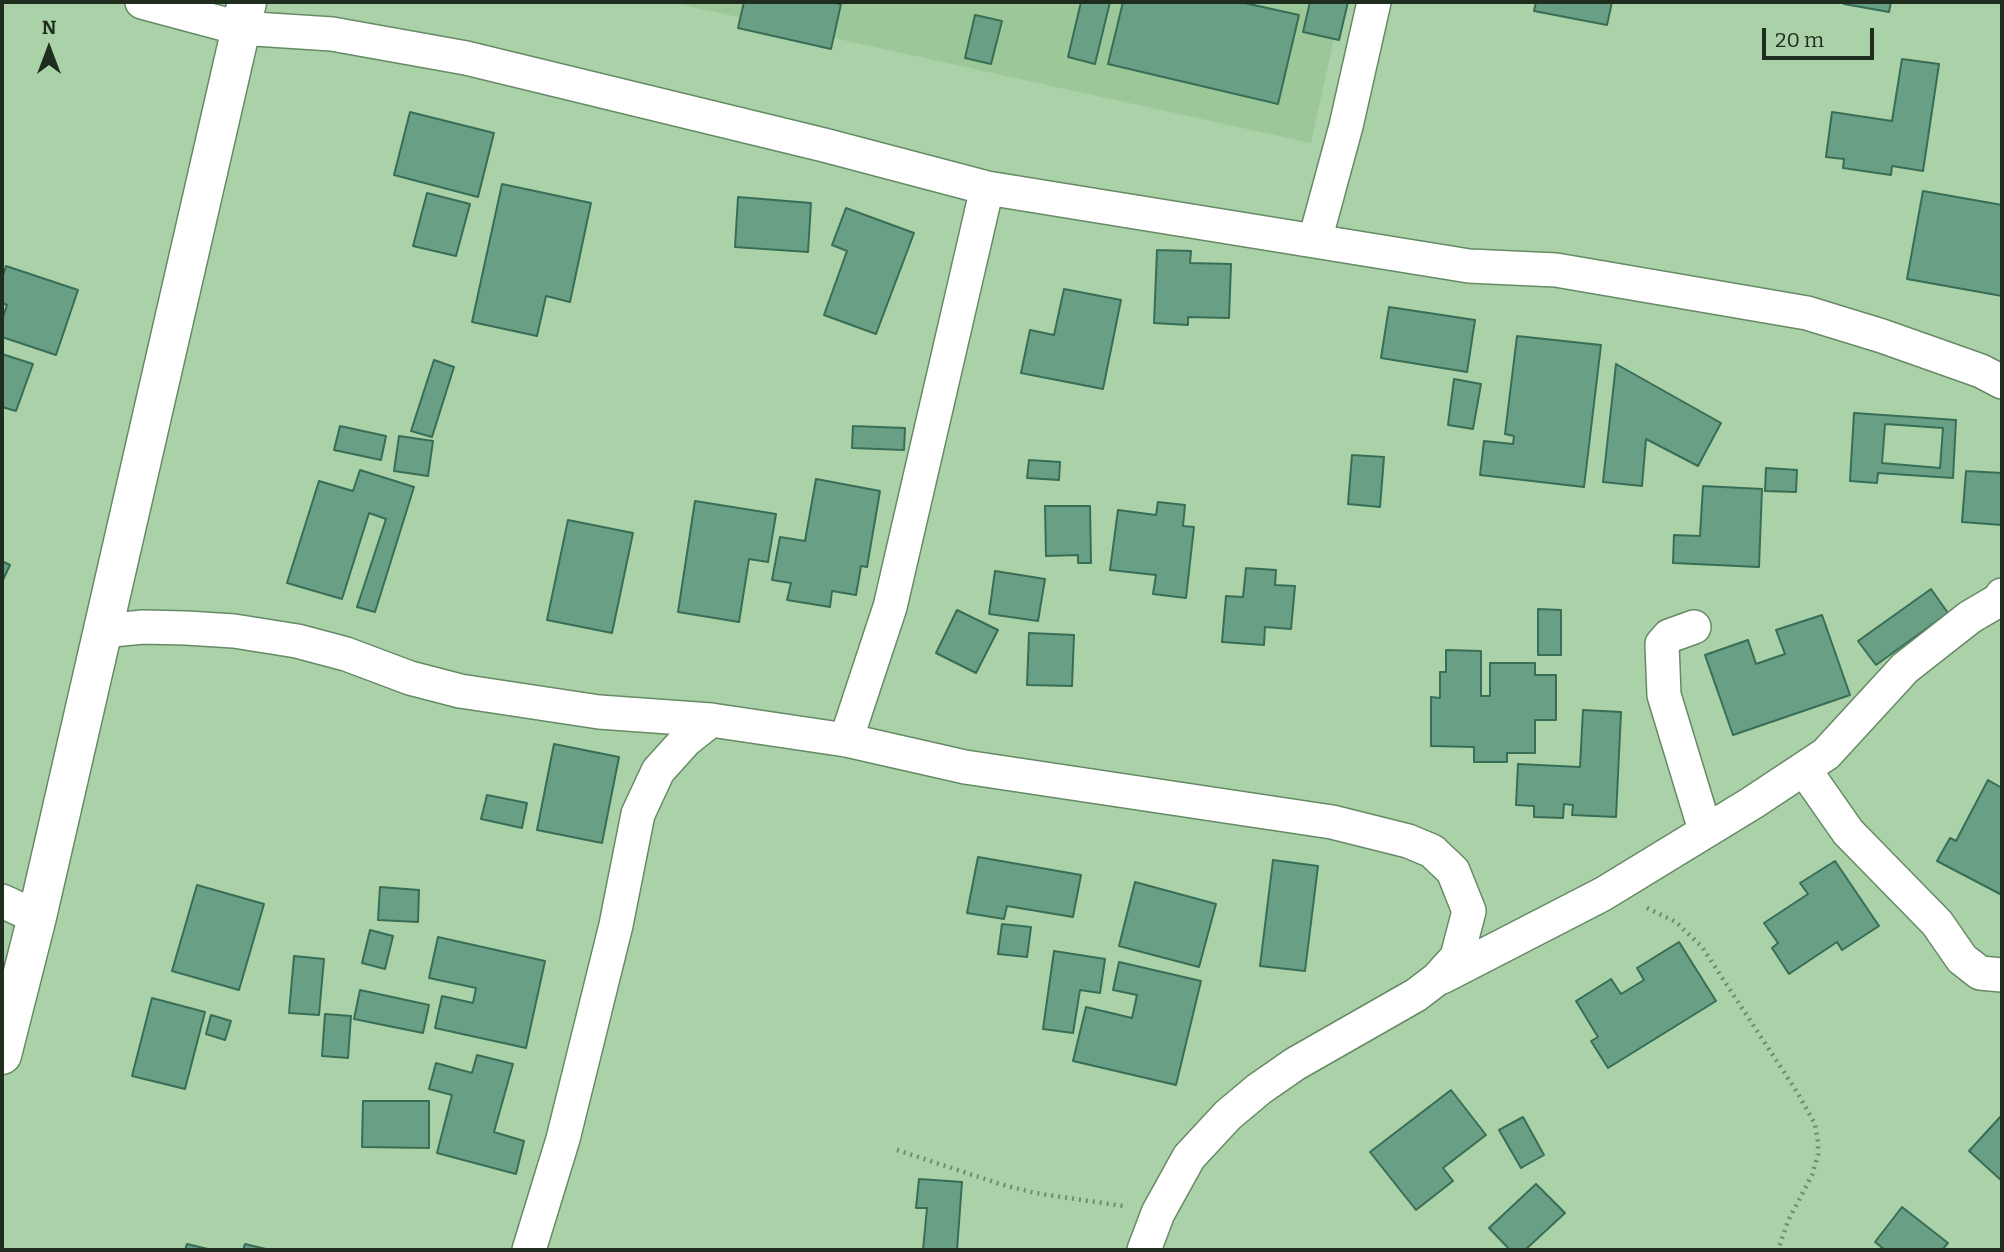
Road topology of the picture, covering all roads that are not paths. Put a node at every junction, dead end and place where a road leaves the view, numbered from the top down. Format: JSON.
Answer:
{"nodes":[{"id":1,"x":142,"y":2,"type":"edge"},
{"id":2,"x":1374,"y":2,"type":"edge"},
{"id":3,"x":243,"y":15,"type":"edge"},
{"id":4,"x":987,"y":188,"type":"junction"},
{"id":5,"x":1315,"y":240,"type":"junction"},
{"id":6,"x":2002,"y":382,"type":"edge"},
{"id":7,"x":2001,"y":598,"type":"edge"},
{"id":8,"x":1694,"y":627,"type":"dead end"},
{"id":9,"x":102,"y":631,"type":"junction"},
{"id":10,"x":711,"y":720,"type":"junction"},
{"id":11,"x":846,"y":740,"type":"junction"},
{"id":12,"x":1804,"y":769,"type":"junction"},
{"id":13,"x":1705,"y":830,"type":"junction"},
{"id":14,"x":2,"y":901,"type":"edge"},
{"id":15,"x":37,"y":918,"type":"junction"},
{"id":16,"x":2002,"y":975,"type":"edge"},
{"id":17,"x":1437,"y":979,"type":"junction"},
{"id":18,"x":2,"y":1055,"type":"edge"},
{"id":19,"x":529,"y":1250,"type":"edge"},
{"id":20,"x":1144,"y":1250,"type":"edge"}],
"edges":[{"from":1,"to":3,"type":"street"},
{"from":2,"to":5,"type":"street"},
{"from":3,"to":4,"type":"street"},
{"from":3,"to":9,"type":"street"},
{"from":4,"to":5,"type":"street"},
{"from":4,"to":11,"type":"street"},
{"from":5,"to":6,"type":"street"},
{"from":7,"to":12,"type":"street"},
{"from":8,"to":13,"type":"street"},
{"from":9,"to":10,"type":"street"},
{"from":9,"to":15,"type":"street"},
{"from":10,"to":11,"type":"street"},
{"from":10,"to":19,"type":"street"},
{"from":11,"to":17,"type":"street"},
{"from":12,"to":13,"type":"street"},
{"from":12,"to":16,"type":"street"},
{"from":13,"to":17,"type":"street"},
{"from":14,"to":15,"type":"street"},
{"from":15,"to":18,"type":"street"},
{"from":17,"to":20,"type":"street"}]}
